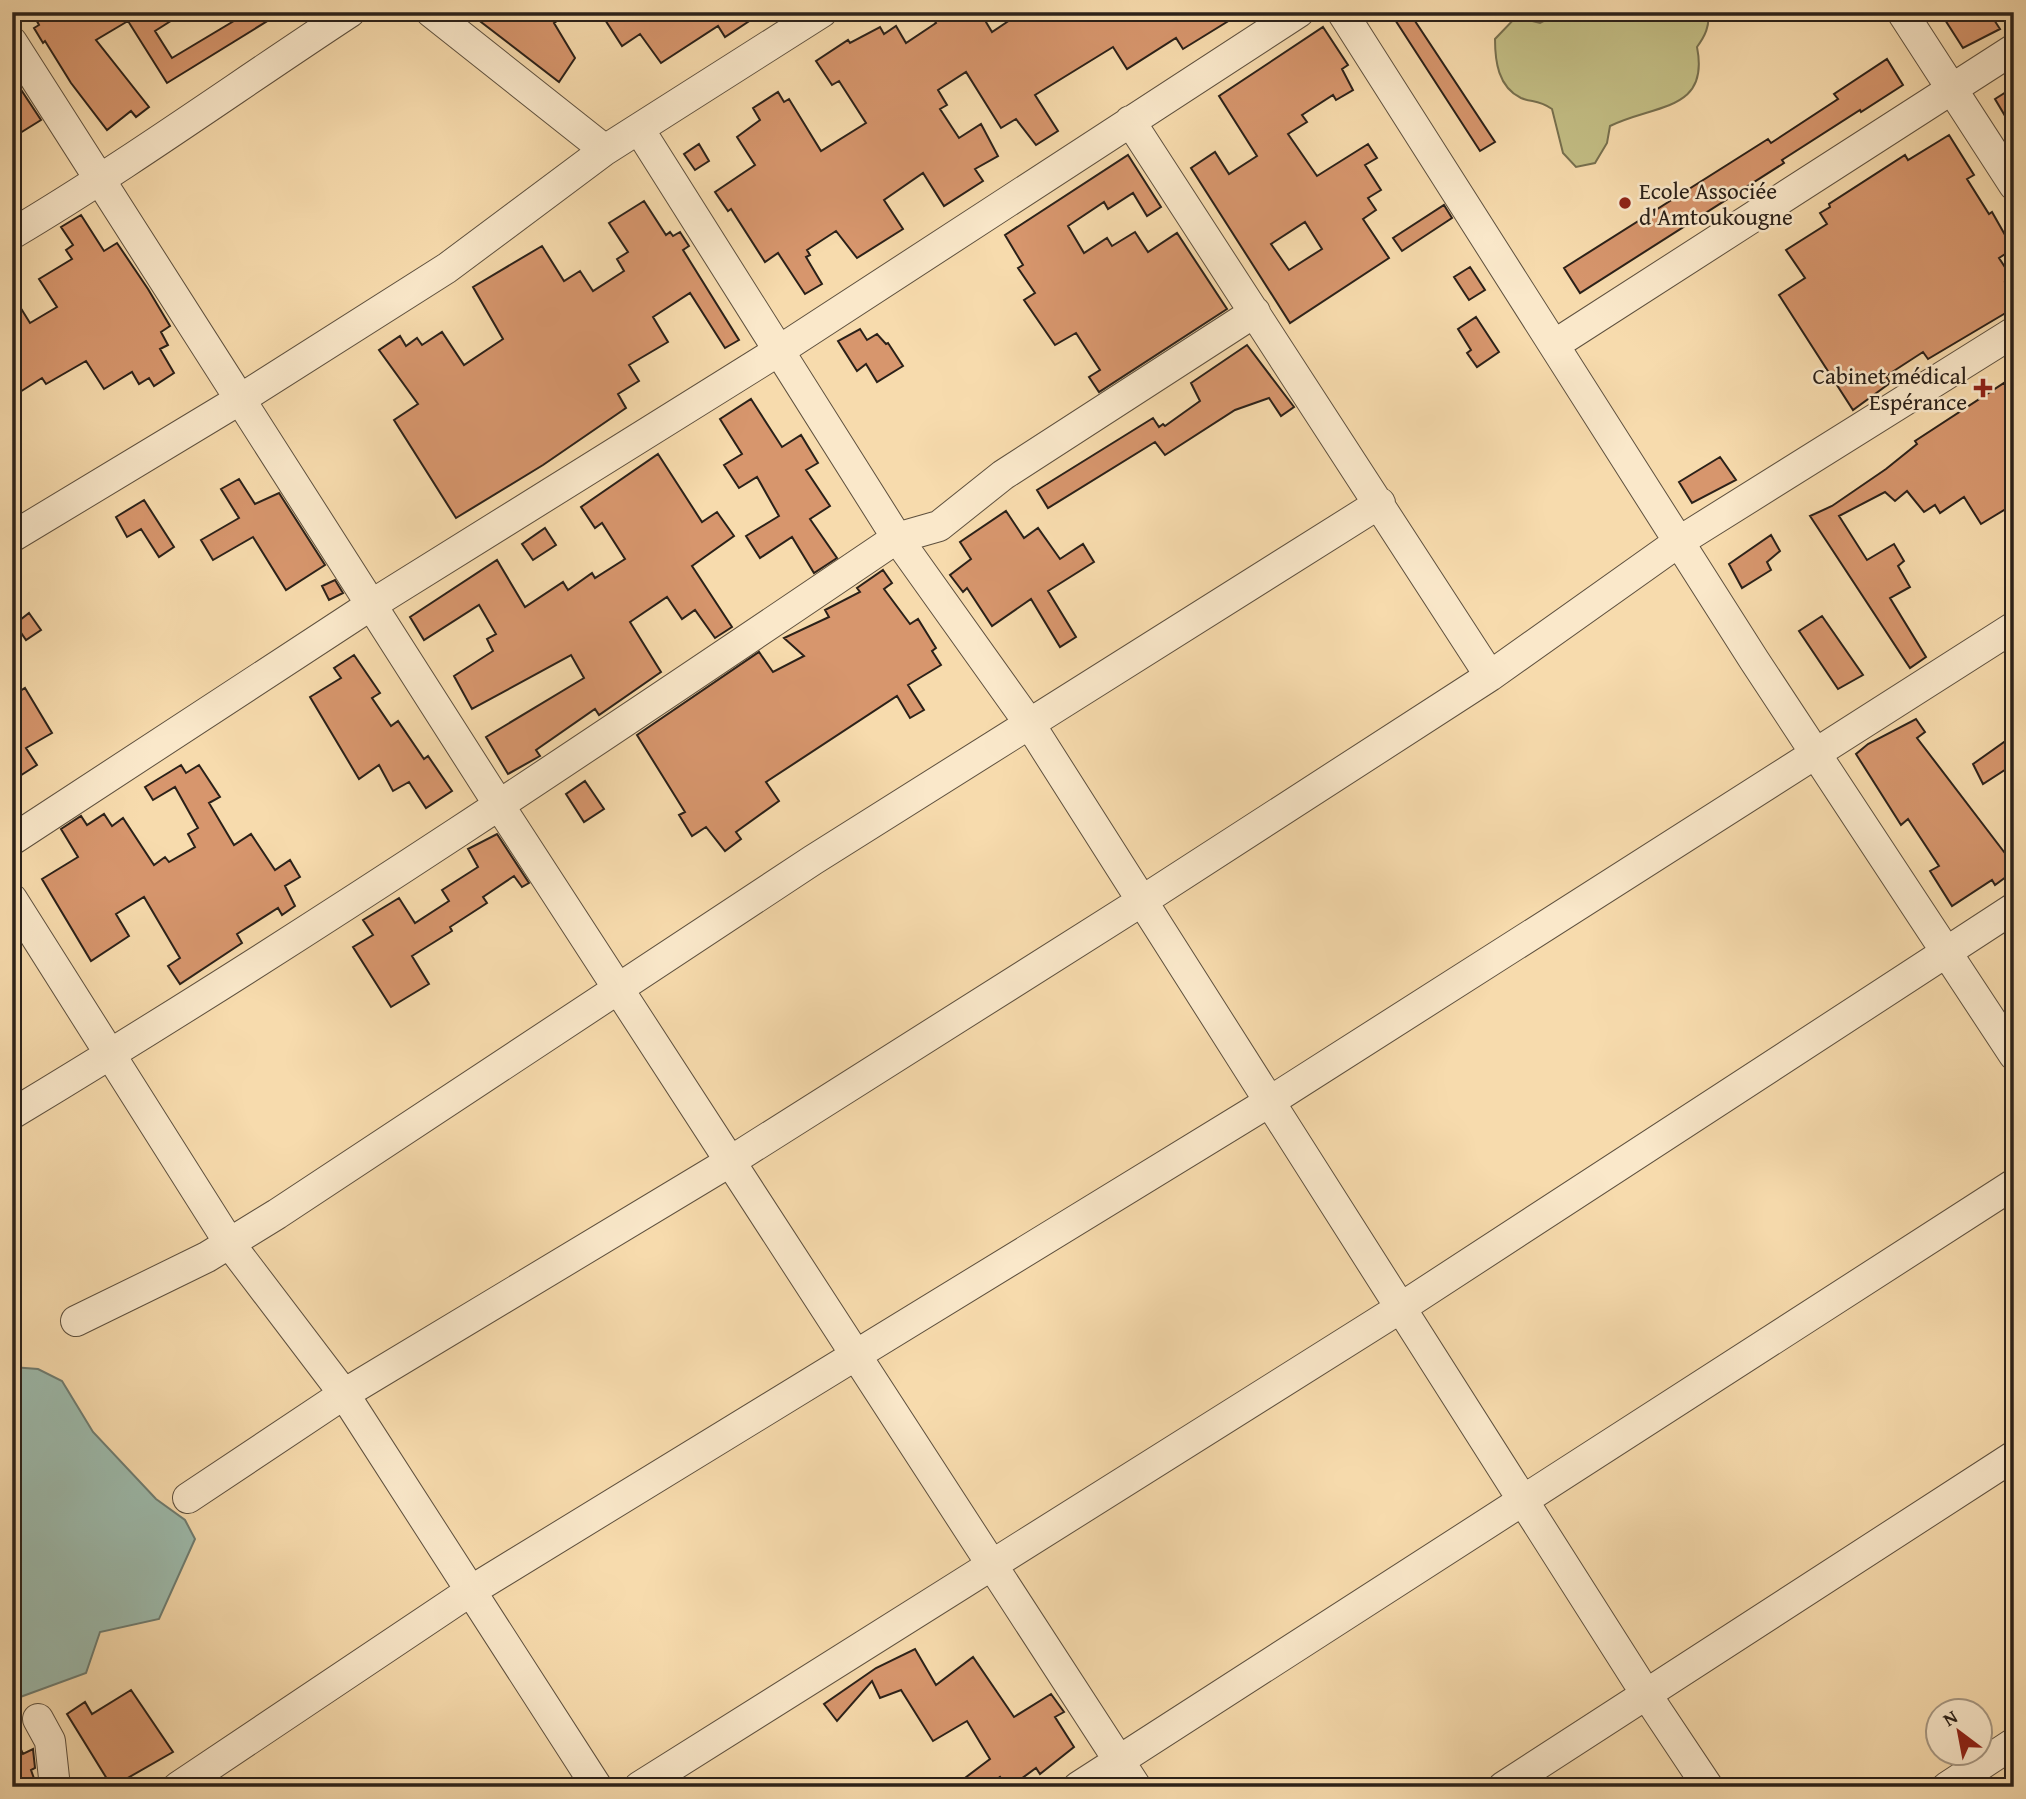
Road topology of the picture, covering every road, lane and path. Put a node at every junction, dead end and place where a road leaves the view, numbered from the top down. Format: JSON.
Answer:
{"nodes":[{"id":1,"x":350,"y":12,"type":"edge"},
{"id":2,"x":431,"y":12,"type":"edge"},
{"id":3,"x":822,"y":12,"type":"edge"},
{"id":4,"x":1299,"y":12,"type":"edge"},
{"id":5,"x":1342,"y":12,"type":"edge"},
{"id":6,"x":1902,"y":12,"type":"edge"},
{"id":7,"x":12,"y":42,"type":"edge"},
{"id":8,"x":2014,"y":49,"type":"edge"},
{"id":9,"x":1951,"y":88,"type":"junction"},
{"id":10,"x":1130,"y":121,"type":"junction"},
{"id":11,"x":639,"y":129,"type":"junction"},
{"id":12,"x":605,"y":150,"type":"junction"},
{"id":13,"x":103,"y":180,"type":"junction"},
{"id":14,"x":2014,"y":185,"type":"edge"},
{"id":15,"x":12,"y":234,"type":"edge"},
{"id":16,"x":1255,"y":312,"type":"junction"},
{"id":17,"x":2014,"y":332,"type":"edge"},
{"id":18,"x":1554,"y":345,"type":"junction"},
{"id":19,"x":780,"y":350,"type":"junction"},
{"id":20,"x":239,"y":400,"type":"junction"},
{"id":21,"x":1380,"y":503,"type":"junction"},
{"id":22,"x":12,"y":537,"type":"edge"},
{"id":23,"x":897,"y":538,"type":"junction"},
{"id":24,"x":1680,"y":541,"type":"junction"},
{"id":25,"x":371,"y":605,"type":"junction"},
{"id":26,"x":2014,"y":626,"type":"edge"},
{"id":27,"x":1490,"y":676,"type":"junction"},
{"id":28,"x":1029,"y":723,"type":"junction"},
{"id":29,"x":1816,"y":754,"type":"junction"},
{"id":30,"x":499,"y":805,"type":"junction"},
{"id":31,"x":12,"y":839,"type":"edge"},
{"id":32,"x":12,"y":900,"type":"edge"},
{"id":33,"x":1142,"y":901,"type":"junction"},
{"id":34,"x":2014,"y":908,"type":"edge"},
{"id":35,"x":1946,"y":953,"type":"junction"},
{"id":36,"x":619,"y":988,"type":"junction"},
{"id":37,"x":110,"y":1054,"type":"junction"},
{"id":38,"x":2014,"y":1055,"type":"edge"},
{"id":39,"x":1269,"y":1102,"type":"junction"},
{"id":40,"x":12,"y":1114,"type":"edge"},
{"id":41,"x":731,"y":1161,"type":"junction"},
{"id":42,"x":2014,"y":1184,"type":"edge"},
{"id":43,"x":230,"y":1244,"type":"junction"},
{"id":44,"x":1402,"y":1307,"type":"junction"},
{"id":45,"x":76,"y":1321,"type":"dead end"},
{"id":46,"x":856,"y":1354,"type":"junction"},
{"id":47,"x":344,"y":1394,"type":"junction"},
{"id":48,"x":2014,"y":1456,"type":"edge"},
{"id":49,"x":188,"y":1498,"type":"dead end"},
{"id":50,"x":1524,"y":1500,"type":"junction"},
{"id":51,"x":992,"y":1564,"type":"junction"},
{"id":52,"x":469,"y":1592,"type":"junction"},
{"id":53,"x":1646,"y":1694,"type":"junction"},
{"id":54,"x":38,"y":1719,"type":"dead end"},
{"id":55,"x":2014,"y":1743,"type":"edge"},
{"id":56,"x":1119,"y":1760,"type":"junction"},
{"id":57,"x":55,"y":1787,"type":"edge"},
{"id":58,"x":178,"y":1787,"type":"edge"},
{"id":59,"x":597,"y":1787,"type":"edge"},
{"id":60,"x":639,"y":1787,"type":"edge"},
{"id":61,"x":1078,"y":1787,"type":"edge"},
{"id":62,"x":1136,"y":1787,"type":"edge"},
{"id":63,"x":1503,"y":1787,"type":"edge"},
{"id":64,"x":1709,"y":1787,"type":"edge"},
{"id":65,"x":1947,"y":1787,"type":"edge"}],
"edges":[{"from":1,"to":13,"type":"street"},
{"from":2,"to":12,"type":"street"},
{"from":3,"to":11,"type":"street"},
{"from":4,"to":10,"type":"street"},
{"from":5,"to":18,"type":"street"},
{"from":6,"to":9,"type":"street"},
{"from":7,"to":13,"type":"street"},
{"from":8,"to":9,"type":"street"},
{"from":9,"to":14,"type":"street"},
{"from":9,"to":18,"type":"street"},
{"from":10,"to":16,"type":"street"},
{"from":10,"to":19,"type":"street"},
{"from":11,"to":12,"type":"street"},
{"from":11,"to":19,"type":"street"},
{"from":12,"to":20,"type":"street"},
{"from":13,"to":15,"type":"street"},
{"from":13,"to":20,"type":"street"},
{"from":16,"to":21,"type":"street"},
{"from":16,"to":23,"type":"street"},
{"from":17,"to":24,"type":"street"},
{"from":18,"to":24,"type":"street"},
{"from":19,"to":23,"type":"street"},
{"from":19,"to":25,"type":"street"},
{"from":20,"to":22,"type":"street"},
{"from":20,"to":25,"type":"street"},
{"from":21,"to":27,"type":"street"},
{"from":21,"to":28,"type":"street"},
{"from":23,"to":28,"type":"street"},
{"from":23,"to":30,"type":"street"},
{"from":24,"to":27,"type":"street"},
{"from":24,"to":29,"type":"street"},
{"from":25,"to":30,"type":"street"},
{"from":25,"to":31,"type":"street"},
{"from":26,"to":29,"type":"street"},
{"from":27,"to":33,"type":"street"},
{"from":28,"to":33,"type":"street"},
{"from":28,"to":36,"type":"street"},
{"from":29,"to":35,"type":"street"},
{"from":29,"to":39,"type":"street"},
{"from":30,"to":36,"type":"street"},
{"from":30,"to":37,"type":"street"},
{"from":32,"to":37,"type":"street"},
{"from":33,"to":39,"type":"street"},
{"from":33,"to":41,"type":"street"},
{"from":34,"to":35,"type":"street"},
{"from":35,"to":38,"type":"street"},
{"from":35,"to":44,"type":"street"},
{"from":36,"to":41,"type":"street"},
{"from":36,"to":43,"type":"street"},
{"from":37,"to":40,"type":"street"},
{"from":37,"to":43,"type":"street"},
{"from":39,"to":44,"type":"street"},
{"from":39,"to":46,"type":"street"},
{"from":41,"to":46,"type":"street"},
{"from":41,"to":47,"type":"street"},
{"from":42,"to":50,"type":"street"},
{"from":43,"to":45,"type":"street"},
{"from":43,"to":47,"type":"street"},
{"from":44,"to":50,"type":"street"},
{"from":44,"to":51,"type":"street"},
{"from":46,"to":51,"type":"street"},
{"from":46,"to":52,"type":"street"},
{"from":47,"to":49,"type":"street"},
{"from":47,"to":52,"type":"street"},
{"from":48,"to":53,"type":"street"},
{"from":50,"to":53,"type":"street"},
{"from":50,"to":56,"type":"street"},
{"from":51,"to":56,"type":"street"},
{"from":51,"to":60,"type":"street"},
{"from":52,"to":58,"type":"street"},
{"from":52,"to":59,"type":"street"},
{"from":53,"to":63,"type":"street"},
{"from":53,"to":64,"type":"street"},
{"from":54,"to":57,"type":"street"},
{"from":55,"to":65,"type":"street"},
{"from":56,"to":61,"type":"street"},
{"from":56,"to":62,"type":"street"}]}
